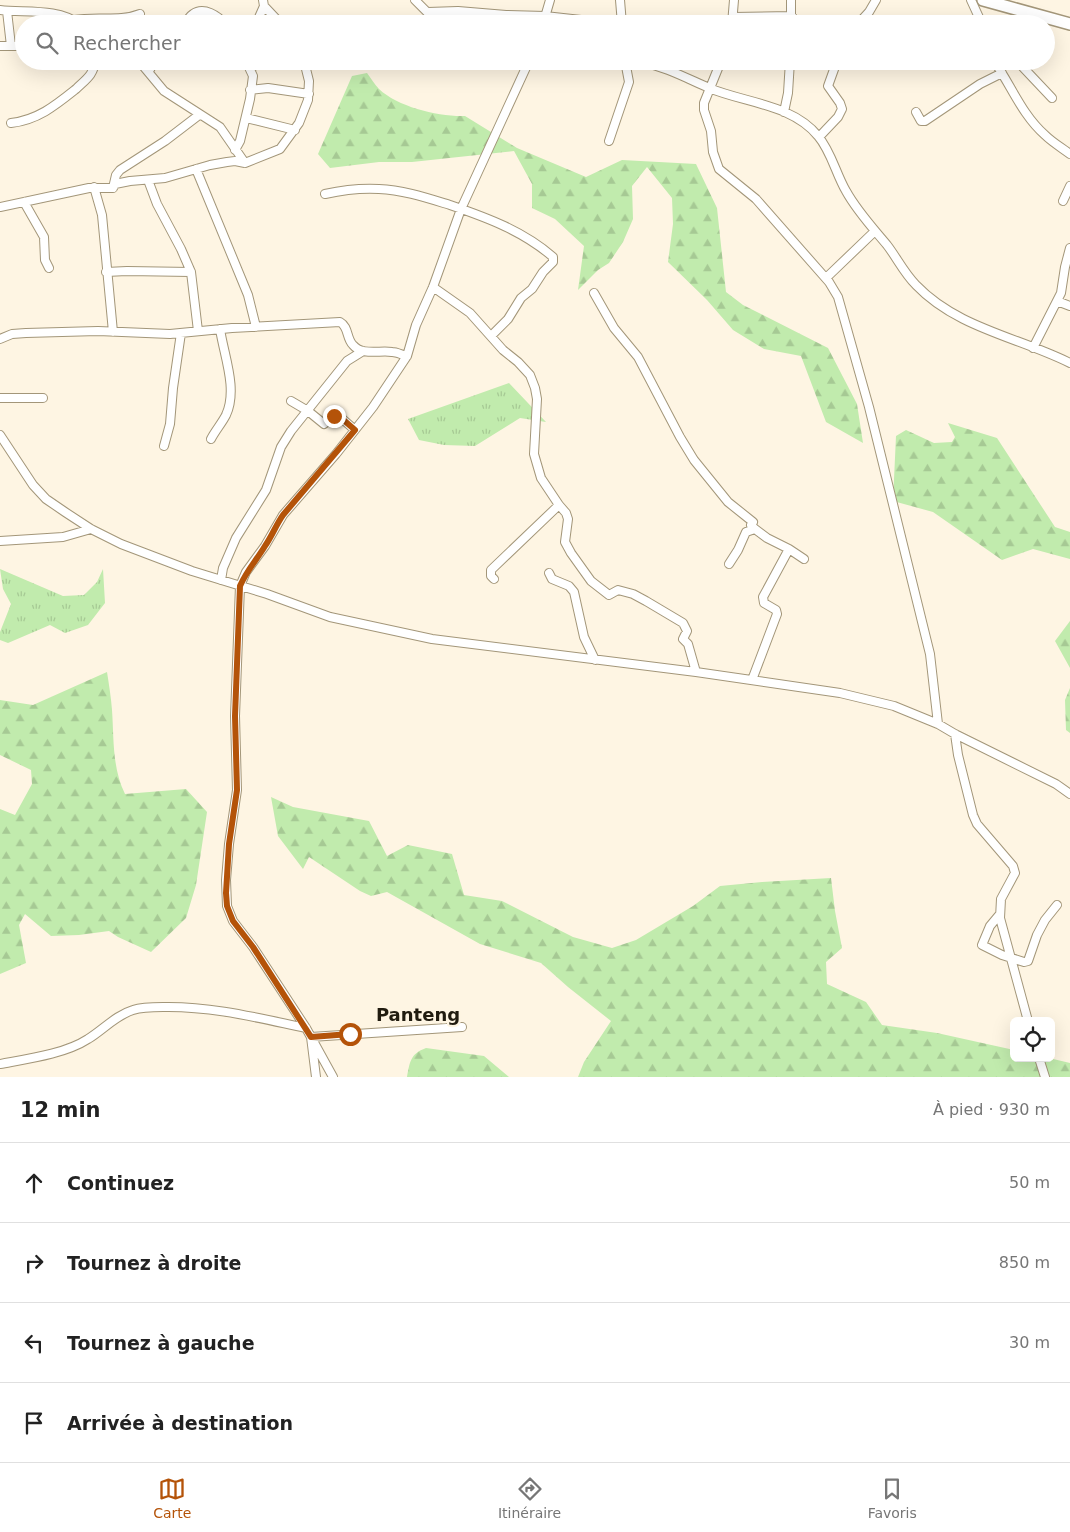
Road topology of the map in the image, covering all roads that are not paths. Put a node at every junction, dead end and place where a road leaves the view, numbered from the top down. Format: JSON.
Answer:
{"nodes":[{"id":1,"x":415,"y":0,"type":"edge"},
{"id":2,"x":550,"y":0,"type":"edge"},
{"id":3,"x":620,"y":0,"type":"edge"},
{"id":4,"x":734,"y":0,"type":"edge"},
{"id":5,"x":791,"y":0,"type":"edge"},
{"id":6,"x":876,"y":0,"type":"edge"},
{"id":7,"x":971,"y":0,"type":"edge"},
{"id":8,"x":983,"y":0,"type":"edge"},
{"id":9,"x":264,"y":3,"type":"edge"},
{"id":10,"x":4,"y":10,"type":"edge"},
{"id":11,"x":428,"y":12,"type":"junction"},
{"id":12,"x":140,"y":14,"type":"dead end"},
{"id":13,"x":56,"y":15,"type":"edge"},
{"id":14,"x":137,"y":15,"type":"edge"},
{"id":15,"x":191,"y":15,"type":"edge"},
{"id":16,"x":214,"y":15,"type":"edge"},
{"id":17,"x":259,"y":15,"type":"edge"},
{"id":18,"x":274,"y":15,"type":"edge"},
{"id":19,"x":431,"y":15,"type":"edge"},
{"id":20,"x":506,"y":15,"type":"edge"},
{"id":21,"x":546,"y":15,"type":"edge"},
{"id":22,"x":621,"y":15,"type":"edge"},
{"id":23,"x":732,"y":15,"type":"edge"},
{"id":24,"x":792,"y":15,"type":"edge"},
{"id":25,"x":866,"y":15,"type":"edge"},
{"id":26,"x":978,"y":15,"type":"edge"},
{"id":27,"x":1037,"y":15,"type":"edge"},
{"id":28,"x":1055,"y":20,"type":"edge"},
{"id":29,"x":1070,"y":24,"type":"edge"},
{"id":30,"x":0,"y":46,"type":"edge"},
{"id":31,"x":11,"y":46,"type":"junction"},
{"id":32,"x":15,"y":46,"type":"edge"},
{"id":33,"x":94,"y":70,"type":"edge"},
{"id":34,"x":250,"y":70,"type":"edge"},
{"id":35,"x":306,"y":70,"type":"edge"},
{"id":36,"x":525,"y":70,"type":"edge"},
{"id":37,"x":627,"y":70,"type":"edge"},
{"id":38,"x":668,"y":70,"type":"edge"},
{"id":39,"x":717,"y":70,"type":"edge"},
{"id":40,"x":789,"y":70,"type":"edge"},
{"id":41,"x":834,"y":70,"type":"edge"},
{"id":42,"x":1000,"y":70,"type":"edge"},
{"id":43,"x":1026,"y":70,"type":"edge"},
{"id":44,"x":148,"y":71,"type":"edge"},
{"id":45,"x":1002,"y":73,"type":"junction"},
{"id":46,"x":710,"y":88,"type":"junction"},
{"id":47,"x":250,"y":90,"type":"junction"},
{"id":48,"x":309,"y":94,"type":"junction"},
{"id":49,"x":1052,"y":98,"type":"dead end"},
{"id":50,"x":784,"y":112,"type":"junction"},
{"id":51,"x":916,"y":112,"type":"dead end"},
{"id":52,"x":199,"y":114,"type":"junction"},
{"id":53,"x":246,"y":118,"type":"junction"},
{"id":54,"x":12,"y":123,"type":"dead end"},
{"id":55,"x":295,"y":130,"type":"junction"},
{"id":56,"x":819,"y":137,"type":"junction"},
{"id":57,"x":608,"y":141,"type":"dead end"},
{"id":58,"x":235,"y":150,"type":"junction"},
{"id":59,"x":1070,"y":154,"type":"edge"},
{"id":60,"x":245,"y":163,"type":"junction"},
{"id":61,"x":196,"y":168,"type":"junction"},
{"id":62,"x":148,"y":180,"type":"junction"},
{"id":63,"x":1070,"y":186,"type":"edge"},
{"id":64,"x":94,"y":187,"type":"junction"},
{"id":65,"x":113,"y":188,"type":"junction"},
{"id":66,"x":325,"y":194,"type":"dead end"},
{"id":67,"x":1063,"y":201,"type":"dead end"},
{"id":68,"x":24,"y":202,"type":"junction"},
{"id":69,"x":0,"y":207,"type":"edge"},
{"id":70,"x":461,"y":209,"type":"junction"},
{"id":71,"x":875,"y":231,"type":"junction"},
{"id":72,"x":1070,"y":248,"type":"edge"},
{"id":73,"x":49,"y":268,"type":"dead end"},
{"id":74,"x":106,"y":272,"type":"junction"},
{"id":75,"x":191,"y":272,"type":"junction"},
{"id":76,"x":826,"y":278,"type":"junction"},
{"id":77,"x":433,"y":287,"type":"junction"},
{"id":78,"x":594,"y":293,"type":"dead end"},
{"id":79,"x":1057,"y":301,"type":"junction"},
{"id":80,"x":1070,"y":306,"type":"edge"},
{"id":81,"x":256,"y":327,"type":"junction"},
{"id":82,"x":220,"y":329,"type":"junction"},
{"id":83,"x":198,"y":331,"type":"junction"},
{"id":84,"x":113,"y":332,"type":"junction"},
{"id":85,"x":181,"y":333,"type":"junction"},
{"id":86,"x":491,"y":336,"type":"junction"},
{"id":87,"x":0,"y":339,"type":"edge"},
{"id":88,"x":1033,"y":348,"type":"junction"},
{"id":89,"x":363,"y":351,"type":"junction"},
{"id":90,"x":407,"y":356,"type":"junction"},
{"id":91,"x":1070,"y":363,"type":"edge"},
{"id":92,"x":0,"y":398,"type":"edge"},
{"id":93,"x":43,"y":398,"type":"dead end"},
{"id":94,"x":291,"y":401,"type":"dead end"},
{"id":95,"x":308,"y":411,"type":"junction"},
{"id":96,"x":355,"y":430,"type":"junction"},
{"id":97,"x":0,"y":435,"type":"edge"},
{"id":98,"x":211,"y":439,"type":"dead end"},
{"id":99,"x":164,"y":446,"type":"dead end"},
{"id":100,"x":559,"y":505,"type":"junction"},
{"id":101,"x":91,"y":529,"type":"junction"},
{"id":102,"x":755,"y":529,"type":"junction"},
{"id":103,"x":0,"y":541,"type":"edge"},
{"id":104,"x":789,"y":550,"type":"junction"},
{"id":105,"x":804,"y":559,"type":"dead end"},
{"id":106,"x":729,"y":564,"type":"dead end"},
{"id":107,"x":548,"y":572,"type":"dead end"},
{"id":108,"x":494,"y":579,"type":"dead end"},
{"id":109,"x":221,"y":580,"type":"junction"},
{"id":110,"x":240,"y":586,"type":"junction"},
{"id":111,"x":595,"y":660,"type":"junction"},
{"id":112,"x":696,"y":672,"type":"junction"},
{"id":113,"x":752,"y":680,"type":"junction"},
{"id":114,"x":938,"y":724,"type":"junction"},
{"id":115,"x":955,"y":734,"type":"junction"},
{"id":116,"x":1070,"y":794,"type":"edge"},
{"id":117,"x":1057,"y":904,"type":"dead end"},
{"id":118,"x":1000,"y":914,"type":"junction"},
{"id":119,"x":1011,"y":958,"type":"junction"},
{"id":120,"x":1027,"y":1017,"type":"edge"},
{"id":121,"x":462,"y":1027,"type":"dead end"},
{"id":122,"x":306,"y":1028,"type":"junction"},
{"id":123,"x":311,"y":1037,"type":"junction"},
{"id":124,"x":1040,"y":1062,"type":"edge"},
{"id":125,"x":0,"y":1064,"type":"edge"},
{"id":126,"x":316,"y":1077,"type":"edge"},
{"id":127,"x":333,"y":1077,"type":"edge"},
{"id":128,"x":1045,"y":1077,"type":"edge"}],
"edges":[{"from":1,"to":11,"type":"street"},
{"from":2,"to":21,"type":"street"},
{"from":3,"to":22,"type":"street"},
{"from":4,"to":23,"type":"street"},
{"from":5,"to":24,"type":"street"},
{"from":6,"to":25,"type":"street"},
{"from":7,"to":26,"type":"street"},
{"from":8,"to":27,"type":"highway"},
{"from":9,"to":17,"type":"street"},
{"from":9,"to":18,"type":"street"},
{"from":10,"to":13,"type":"street"},
{"from":10,"to":31,"type":"street"},
{"from":11,"to":19,"type":"street"},
{"from":11,"to":20,"type":"street"},
{"from":12,"to":14,"type":"street"},
{"from":15,"to":16,"type":"street"},
{"from":28,"to":29,"type":"highway"},
{"from":30,"to":31,"type":"street"},
{"from":31,"to":32,"type":"street"},
{"from":33,"to":54,"type":"street"},
{"from":34,"to":47,"type":"street"},
{"from":35,"to":48,"type":"street"},
{"from":36,"to":70,"type":"street"},
{"from":37,"to":57,"type":"street"},
{"from":38,"to":46,"type":"street"},
{"from":39,"to":46,"type":"street"},
{"from":40,"to":50,"type":"street"},
{"from":41,"to":56,"type":"street"},
{"from":42,"to":45,"type":"street"},
{"from":43,"to":49,"type":"street"},
{"from":44,"to":52,"type":"street"},
{"from":45,"to":51,"type":"street"},
{"from":45,"to":59,"type":"street"},
{"from":46,"to":50,"type":"street"},
{"from":46,"to":76,"type":"street"},
{"from":47,"to":48,"type":"street"},
{"from":47,"to":53,"type":"street"},
{"from":48,"to":55,"type":"street"},
{"from":50,"to":56,"type":"street"},
{"from":52,"to":58,"type":"street"},
{"from":52,"to":65,"type":"street"},
{"from":53,"to":55,"type":"street"},
{"from":53,"to":58,"type":"street"},
{"from":55,"to":60,"type":"street"},
{"from":56,"to":71,"type":"street"},
{"from":58,"to":60,"type":"street"},
{"from":60,"to":61,"type":"street"},
{"from":61,"to":62,"type":"street"},
{"from":61,"to":81,"type":"street"},
{"from":62,"to":65,"type":"street"},
{"from":62,"to":75,"type":"street"},
{"from":63,"to":67,"type":"street"},
{"from":64,"to":65,"type":"street"},
{"from":64,"to":68,"type":"street"},
{"from":64,"to":74,"type":"street"},
{"from":66,"to":70,"type":"street"},
{"from":68,"to":69,"type":"street"},
{"from":68,"to":73,"type":"street"},
{"from":70,"to":77,"type":"street"},
{"from":70,"to":86,"type":"street"},
{"from":71,"to":76,"type":"street"},
{"from":71,"to":88,"type":"street"},
{"from":72,"to":79,"type":"street"},
{"from":74,"to":75,"type":"street"},
{"from":74,"to":84,"type":"street"},
{"from":75,"to":83,"type":"street"},
{"from":76,"to":114,"type":"street"},
{"from":77,"to":86,"type":"street"},
{"from":77,"to":90,"type":"street"},
{"from":78,"to":102,"type":"street"},
{"from":79,"to":80,"type":"street"},
{"from":79,"to":88,"type":"street"},
{"from":81,"to":82,"type":"street"},
{"from":81,"to":89,"type":"street"},
{"from":82,"to":83,"type":"street"},
{"from":82,"to":98,"type":"street"},
{"from":83,"to":85,"type":"street"},
{"from":84,"to":85,"type":"street"},
{"from":84,"to":87,"type":"street"},
{"from":85,"to":99,"type":"street"},
{"from":86,"to":100,"type":"street"},
{"from":88,"to":91,"type":"street"},
{"from":89,"to":90,"type":"street"},
{"from":89,"to":95,"type":"street"},
{"from":90,"to":96,"type":"street"},
{"from":92,"to":93,"type":"street"},
{"from":94,"to":95,"type":"street"},
{"from":95,"to":96,"type":"street"},
{"from":95,"to":109,"type":"street"},
{"from":96,"to":110,"type":"street"},
{"from":97,"to":101,"type":"street"},
{"from":100,"to":108,"type":"street"},
{"from":100,"to":112,"type":"street"},
{"from":101,"to":103,"type":"street"},
{"from":101,"to":109,"type":"street"},
{"from":102,"to":104,"type":"street"},
{"from":102,"to":106,"type":"street"},
{"from":104,"to":105,"type":"street"},
{"from":104,"to":113,"type":"street"},
{"from":107,"to":111,"type":"street"},
{"from":109,"to":110,"type":"street"},
{"from":110,"to":111,"type":"street"},
{"from":110,"to":122,"type":"street"},
{"from":111,"to":112,"type":"street"},
{"from":112,"to":113,"type":"street"},
{"from":113,"to":114,"type":"street"},
{"from":114,"to":115,"type":"street"},
{"from":115,"to":116,"type":"street"},
{"from":115,"to":118,"type":"street"},
{"from":117,"to":119,"type":"street"},
{"from":118,"to":119,"type":"street"},
{"from":118,"to":119,"type":"street"},
{"from":119,"to":120,"type":"street"},
{"from":121,"to":123,"type":"street"},
{"from":122,"to":123,"type":"street"},
{"from":122,"to":125,"type":"street"},
{"from":123,"to":126,"type":"street"},
{"from":123,"to":127,"type":"street"},
{"from":124,"to":128,"type":"street"}]}
